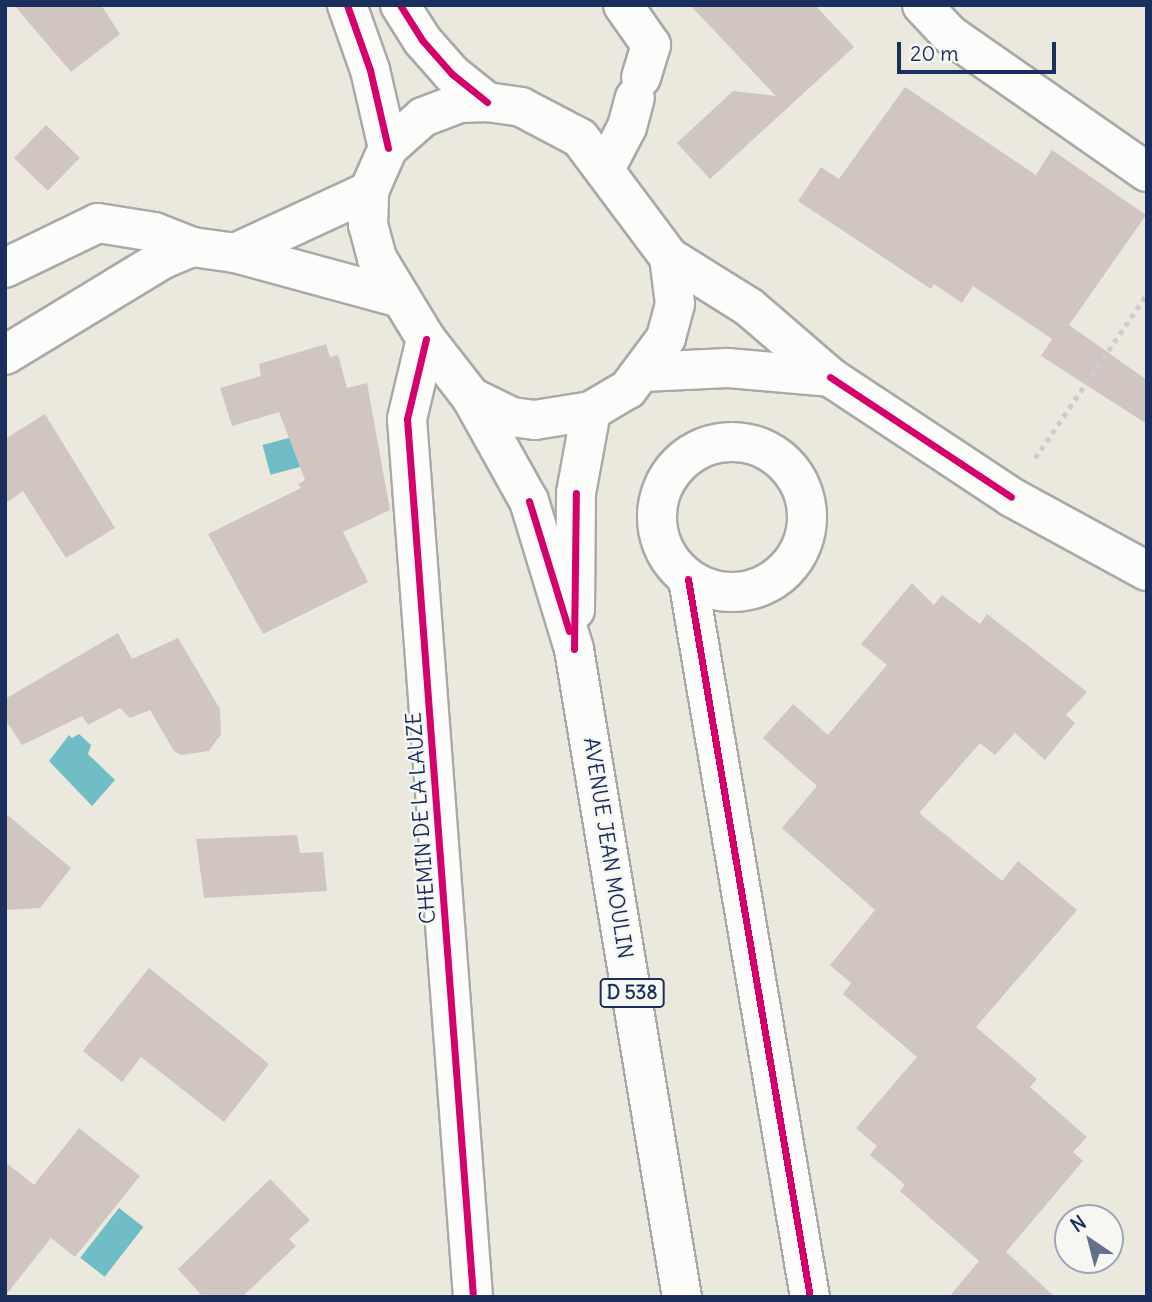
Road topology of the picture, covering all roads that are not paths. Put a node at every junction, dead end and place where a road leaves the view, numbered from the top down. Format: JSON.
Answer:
{"nodes":[{"id":1,"x":347,"y":5,"type":"edge"},
{"id":2,"x":400,"y":5,"type":"edge"},
{"id":3,"x":623,"y":5,"type":"edge"},
{"id":4,"x":922,"y":5,"type":"edge"},
{"id":5,"x":487,"y":102,"type":"junction"},
{"id":6,"x":388,"y":148,"type":"junction"},
{"id":7,"x":605,"y":169,"type":"junction"},
{"id":8,"x":1147,"y":172,"type":"edge"},
{"id":9,"x":369,"y":191,"type":"junction"},
{"id":10,"x":192,"y":247,"type":"junction"},
{"id":11,"x":234,"y":253,"type":"junction"},
{"id":12,"x":669,"y":257,"type":"junction"},
{"id":13,"x":5,"y":268,"type":"edge"},
{"id":14,"x":401,"y":298,"type":"junction"},
{"id":15,"x":426,"y":339,"type":"junction"},
{"id":16,"x":5,"y":355,"type":"edge"},
{"id":17,"x":643,"y":372,"type":"junction"},
{"id":18,"x":830,"y":377,"type":"junction"},
{"id":19,"x":471,"y":397,"type":"junction"},
{"id":20,"x":591,"y":411,"type":"junction"},
{"id":21,"x":1147,"y":571,"type":"edge"},
{"id":22,"x":688,"y":579,"type":"dead end"},
{"id":23,"x":574,"y":649,"type":"junction"},
{"id":24,"x":473,"y":1297,"type":"edge"},
{"id":25,"x":682,"y":1297,"type":"edge"},
{"id":26,"x":810,"y":1297,"type":"edge"}],
"edges":[{"from":1,"to":6,"type":"main road"},
{"from":2,"to":5,"type":"main road"},
{"from":3,"to":7,"type":"main road"},
{"from":4,"to":8,"type":"main road"},
{"from":5,"to":6,"type":"main road"},
{"from":5,"to":7,"type":"main road"},
{"from":6,"to":9,"type":"main road"},
{"from":7,"to":12,"type":"main road"},
{"from":9,"to":11,"type":"main road"},
{"from":9,"to":14,"type":"main road","name":"AVENUE JEAN MOULIN"},
{"from":10,"to":11,"type":"main road"},
{"from":10,"to":13,"type":"main road"},
{"from":10,"to":16,"type":"main road"},
{"from":11,"to":14,"type":"main road"},
{"from":12,"to":17,"type":"main road"},
{"from":12,"to":18,"type":"main road"},
{"from":14,"to":15,"type":"main road","name":"AVENUE JEAN MOULIN"},
{"from":15,"to":19,"type":"main road","name":"AVENUE JEAN MOULIN"},
{"from":15,"to":24,"type":"main road","name":"CHEMIN DE LA LAUZE"},
{"from":17,"to":18,"type":"main road"},
{"from":17,"to":20,"type":"main road"},
{"from":18,"to":21,"type":"main road"},
{"from":19,"to":20,"type":"main road"},
{"from":19,"to":23,"type":"main road","name":"AVENUE JEAN MOULIN","number":"D 538"},
{"from":20,"to":23,"type":"main road","name":"AVENUE JEAN MOULIN","number":"D 538"},
{"from":22,"to":26,"type":"main road"},
{"from":23,"to":25,"type":"main road","name":"AVENUE JEAN MOULIN","number":"D 538"}]}
